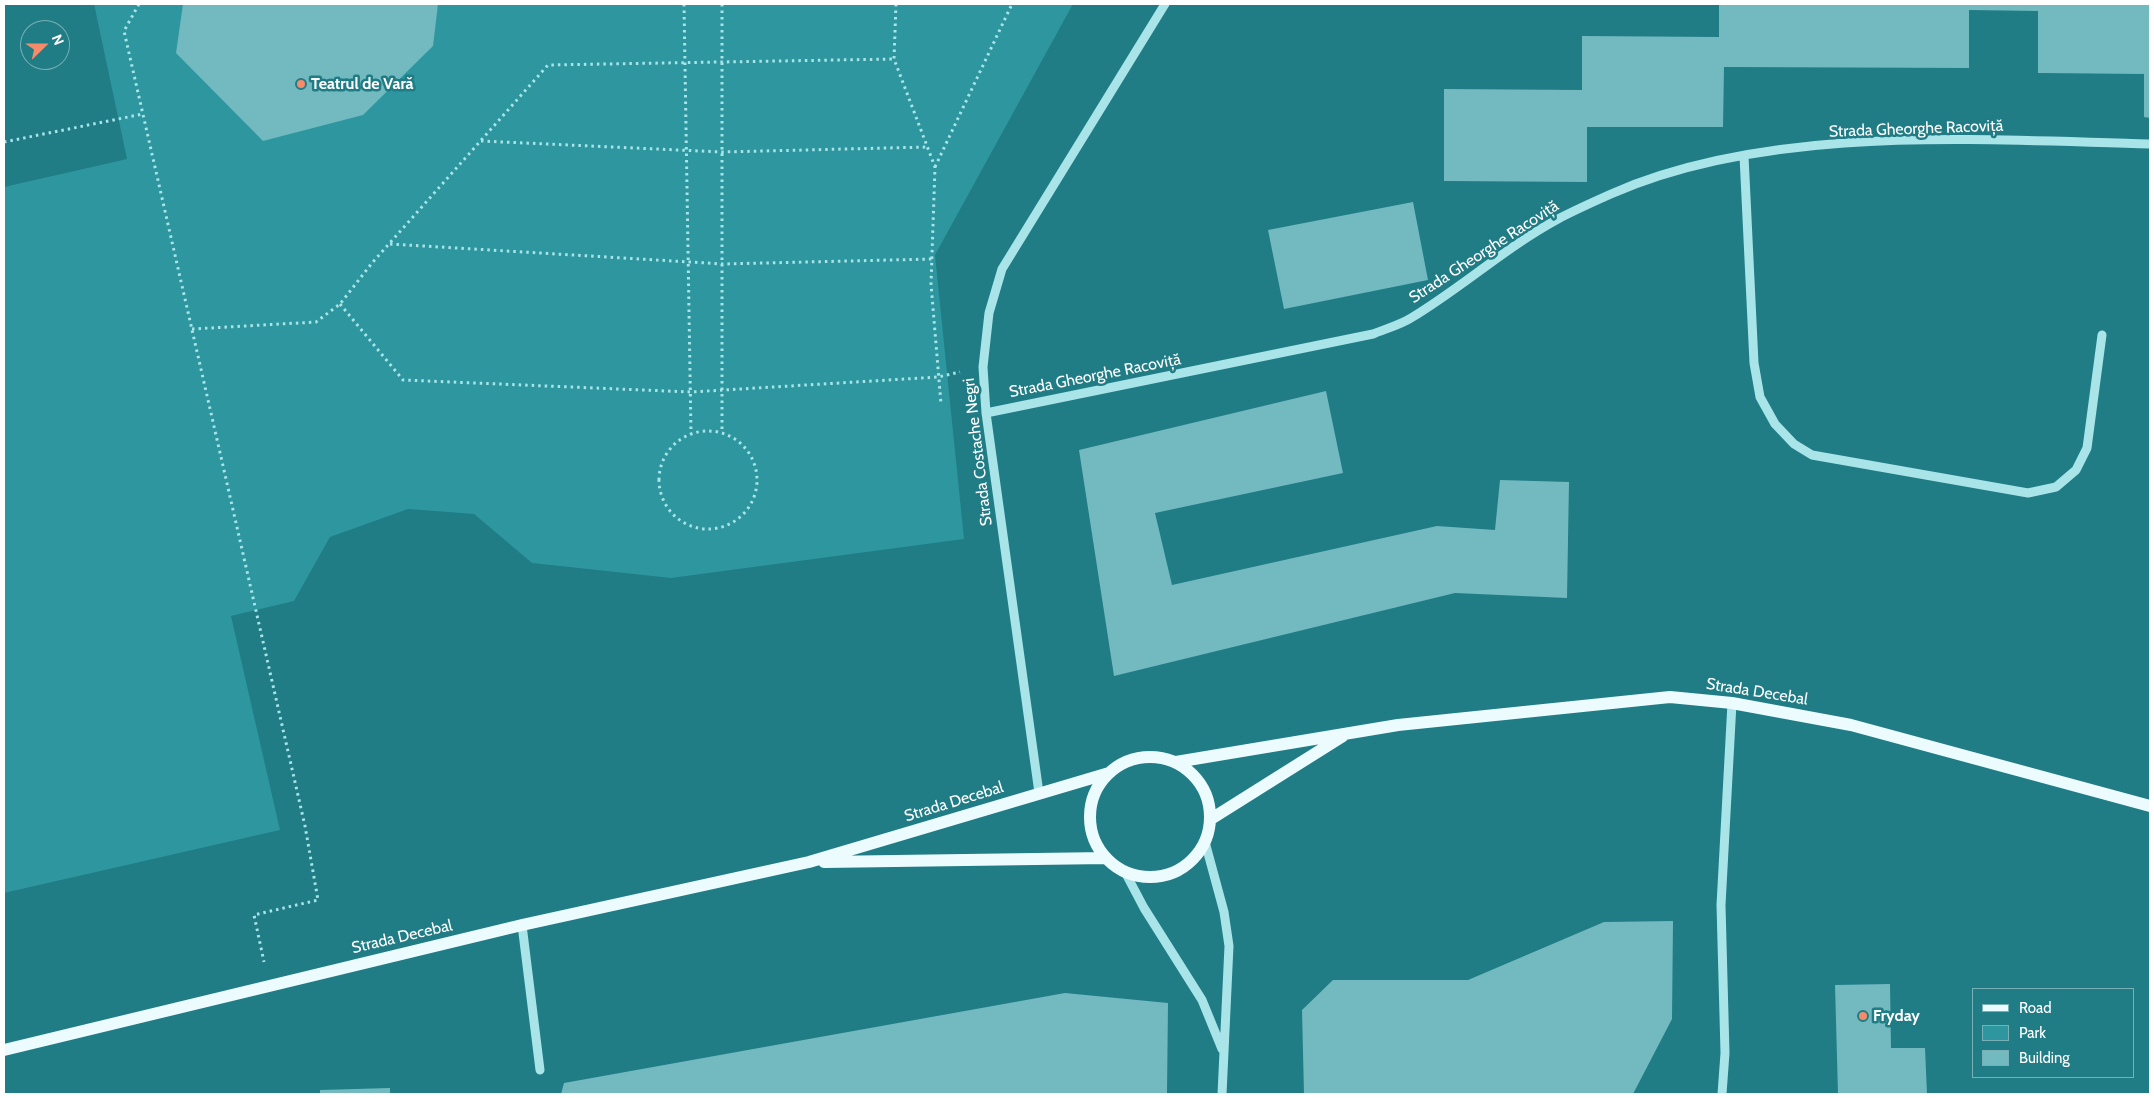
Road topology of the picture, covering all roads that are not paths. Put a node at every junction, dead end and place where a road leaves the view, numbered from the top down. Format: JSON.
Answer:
{"nodes":[{"id":1,"x":1165,"y":4,"type":"edge"},
{"id":2,"x":2150,"y":144,"type":"edge"},
{"id":3,"x":1744,"y":156,"type":"junction"},
{"id":4,"x":2102,"y":335,"type":"dead end"},
{"id":5,"x":986,"y":413,"type":"junction"},
{"id":6,"x":1732,"y":702,"type":"junction"},
{"id":7,"x":1349,"y":732,"type":"junction"},
{"id":8,"x":1176,"y":762,"type":"junction"},
{"id":9,"x":1109,"y":773,"type":"junction"},
{"id":10,"x":1039,"y":793,"type":"junction"},
{"id":11,"x":2150,"y":806,"type":"edge"},
{"id":12,"x":1211,"y":819,"type":"junction"},
{"id":13,"x":1205,"y":842,"type":"junction"},
{"id":14,"x":1106,"y":858,"type":"junction"},
{"id":15,"x":809,"y":862,"type":"junction"},
{"id":16,"x":1125,"y":872,"type":"junction"},
{"id":17,"x":522,"y":925,"type":"junction"},
{"id":18,"x":4,"y":1050,"type":"edge"},
{"id":19,"x":1223,"y":1052,"type":"junction"},
{"id":20,"x":540,"y":1070,"type":"dead end"},
{"id":21,"x":1222,"y":1094,"type":"edge"},
{"id":22,"x":1722,"y":1094,"type":"edge"}],
"edges":[{"from":1,"to":5,"type":"street","name":"Strada Costache Negri"},
{"from":2,"to":3,"type":"street","name":"Strada Gheorghe Racoviță"},
{"from":3,"to":4,"type":"street"},
{"from":3,"to":5,"type":"street","name":"Strada Gheorghe Racoviță"},
{"from":5,"to":10,"type":"street","name":"Strada Costache Negri"},
{"from":6,"to":7,"type":"main road","name":"Strada Decebal"},
{"from":6,"to":11,"type":"main road","name":"Strada Decebal"},
{"from":6,"to":22,"type":"street"},
{"from":7,"to":8,"type":"main road","name":"Strada Decebal"},
{"from":7,"to":12,"type":"main road","name":"Strada Decebal"},
{"from":8,"to":9,"type":"main road"},
{"from":8,"to":12,"type":"main road"},
{"from":9,"to":10,"type":"main road","name":"Strada Decebal"},
{"from":9,"to":14,"type":"main road"},
{"from":10,"to":15,"type":"main road","name":"Strada Decebal"},
{"from":12,"to":13,"type":"main road"},
{"from":13,"to":16,"type":"main road"},
{"from":13,"to":19,"type":"street"},
{"from":14,"to":15,"type":"main road","name":"Strada Decebal"},
{"from":14,"to":16,"type":"main road"},
{"from":15,"to":17,"type":"main road","name":"Strada Decebal"},
{"from":16,"to":19,"type":"street"},
{"from":17,"to":18,"type":"main road","name":"Strada Decebal"},
{"from":17,"to":20,"type":"street"},
{"from":19,"to":21,"type":"street"}]}
